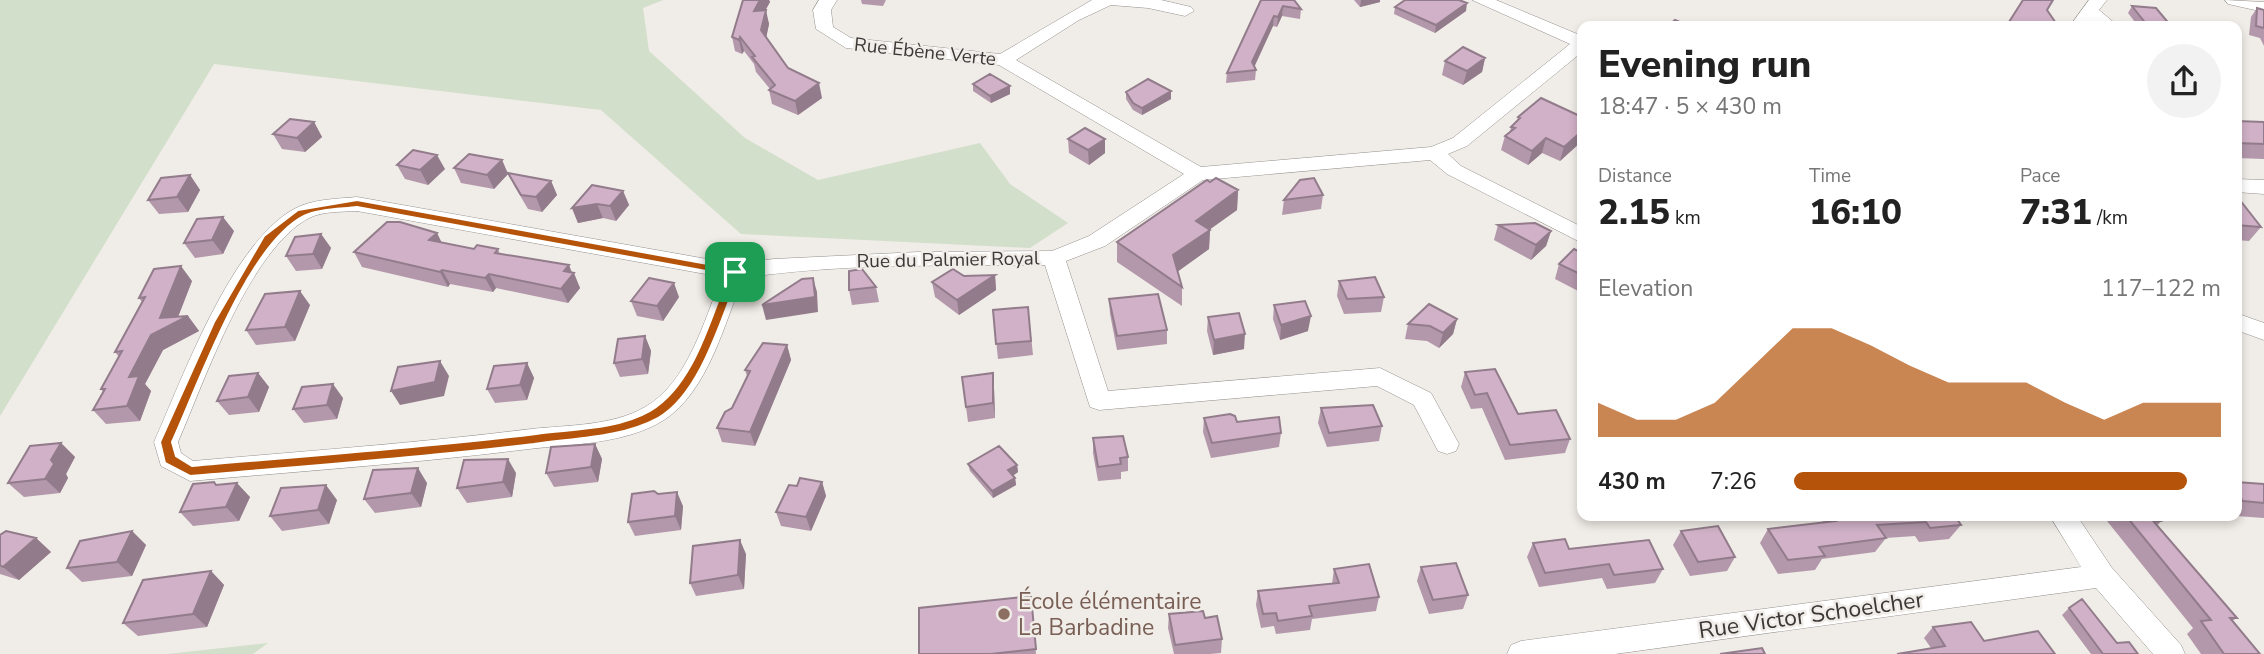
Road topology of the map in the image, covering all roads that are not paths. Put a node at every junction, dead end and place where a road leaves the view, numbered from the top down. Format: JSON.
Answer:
{"nodes":[{"id":1,"x":828,"y":0,"type":"edge"},
{"id":2,"x":1480,"y":0,"type":"edge"},
{"id":3,"x":2234,"y":0,"type":"edge"},
{"id":4,"x":2094,"y":6,"type":"edge"},
{"id":5,"x":2264,"y":8,"type":"edge"},
{"id":6,"x":1185,"y":12,"type":"dead end"},
{"id":7,"x":2083,"y":21,"type":"edge"},
{"id":8,"x":2105,"y":21,"type":"edge"},
{"id":9,"x":1577,"y":41,"type":"edge"},
{"id":10,"x":1577,"y":47,"type":"edge"},
{"id":11,"x":1004,"y":60,"type":"junction"},
{"id":12,"x":1435,"y":153,"type":"junction"},
{"id":13,"x":1198,"y":174,"type":"junction"},
{"id":14,"x":2242,"y":185,"type":"edge"},
{"id":15,"x":2264,"y":187,"type":"edge"},
{"id":16,"x":302,"y":212,"type":"joint"},
{"id":17,"x":1577,"y":233,"type":"edge"},
{"id":18,"x":1054,"y":258,"type":"junction"},
{"id":19,"x":735,"y":272,"type":"junction"},
{"id":20,"x":2242,"y":323,"type":"edge"},
{"id":21,"x":2264,"y":332,"type":"edge"},
{"id":22,"x":1447,"y":444,"type":"dead end"},
{"id":23,"x":2066,"y":521,"type":"edge"},
{"id":24,"x":2102,"y":576,"type":"junction"},
{"id":25,"x":1521,"y":654,"type":"edge"},
{"id":26,"x":2171,"y":654,"type":"edge"}],
"edges":[{"from":1,"to":11,"type":"street","name":"Rue Ébène Verte"},
{"from":2,"to":9,"type":"street"},
{"from":3,"to":5,"type":"street"},
{"from":4,"to":7,"type":"street"},
{"from":4,"to":8,"type":"street"},
{"from":6,"to":11,"type":"street"},
{"from":10,"to":12,"type":"street","name":"Rue du Palmier Royal"},
{"from":11,"to":13,"type":"street","name":"Rue Ébène Verte"},
{"from":12,"to":13,"type":"street","name":"Rue du Palmier Royal"},
{"from":12,"to":17,"type":"street"},
{"from":13,"to":18,"type":"street","name":"Rue du Palmier Royal"},
{"from":14,"to":15,"type":"street"},
{"from":16,"to":19,"type":"street","name":"Rue du Palmier Royal"},
{"from":16,"to":19,"type":"street"},
{"from":18,"to":19,"type":"street","name":"Rue du Palmier Royal"},
{"from":18,"to":22,"type":"street"},
{"from":20,"to":21,"type":"street"},
{"from":23,"to":24,"type":"street"},
{"from":24,"to":25,"type":"street","name":"Rue Victor Schoelcher"},
{"from":24,"to":26,"type":"street"}]}
